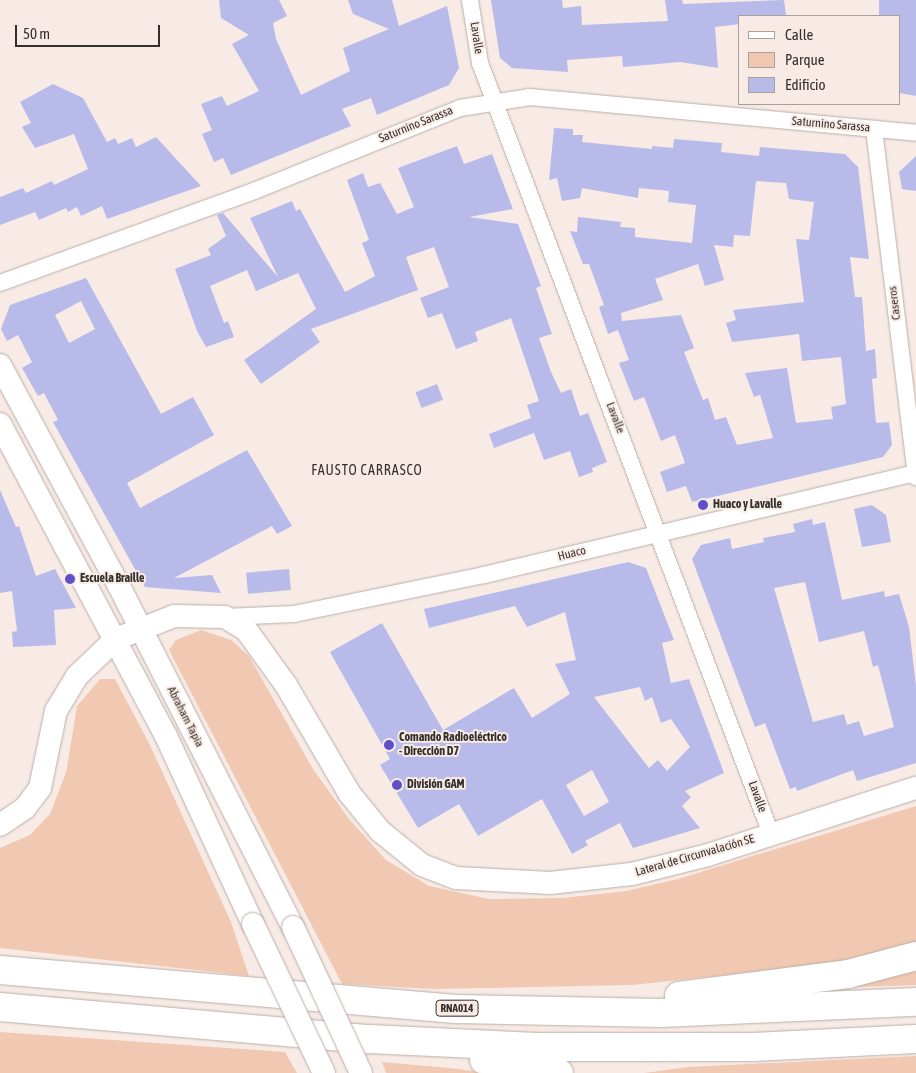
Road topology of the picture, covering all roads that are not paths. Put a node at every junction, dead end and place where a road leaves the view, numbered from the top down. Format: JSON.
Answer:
{"nodes":[{"id":1,"x":470,"y":0,"type":"edge"},
{"id":2,"x":496,"y":102,"type":"junction"},
{"id":3,"x":874,"y":129,"type":"junction"},
{"id":4,"x":916,"y":132,"type":"edge"},
{"id":5,"x":0,"y":283,"type":"edge"},
{"id":6,"x":0,"y":365,"type":"edge"},
{"id":7,"x":0,"y":424,"type":"edge"},
{"id":8,"x":916,"y":473,"type":"edge"},
{"id":9,"x":916,"y":477,"type":"edge"},
{"id":10,"x":658,"y":532,"type":"junction"},
{"id":11,"x":225,"y":617,"type":"junction"},
{"id":12,"x":140,"y":627,"type":"junction"},
{"id":13,"x":116,"y":639,"type":"junction"},
{"id":14,"x":916,"y":788,"type":"edge"},
{"id":15,"x":0,"y":825,"type":"edge"},
{"id":16,"x":771,"y":834,"type":"junction"},
{"id":17,"x":916,"y":956,"type":"edge"},
{"id":18,"x":0,"y":962,"type":"edge"},
{"id":19,"x":0,"y":970,"type":"edge"},
{"id":20,"x":166,"y":986,"type":"junction"},
{"id":21,"x":916,"y":1002,"type":"edge"},
{"id":22,"x":0,"y":1007,"type":"edge"},
{"id":23,"x":458,"y":1008,"type":"junction"},
{"id":24,"x":370,"y":1039,"type":"junction"},
{"id":25,"x":916,"y":1039,"type":"edge"},
{"id":26,"x":324,"y":1073,"type":"edge"},
{"id":27,"x":361,"y":1073,"type":"edge"},
{"id":28,"x":559,"y":1073,"type":"edge"}],
"edges":[{"from":1,"to":2,"type":"street","name":"Lavalle"},
{"from":2,"to":3,"type":"street","name":"Saturnino Sarassa"},
{"from":2,"to":5,"type":"street","name":"Saturnino Sarassa"},
{"from":2,"to":10,"type":"street","name":"Lavalle"},
{"from":3,"to":4,"type":"street","name":"Saturnino Sarassa"},
{"from":3,"to":8,"type":"street","name":"Caseros"},
{"from":6,"to":12,"type":"main road","name":"Abraham Tapia"},
{"from":7,"to":13,"type":"main road","name":"Abraham Tapia"},
{"from":8,"to":9,"type":"street","name":"Caseros"},
{"from":8,"to":10,"type":"street","name":"Huaco"},
{"from":10,"to":11,"type":"street","name":"Huaco"},
{"from":10,"to":16,"type":"street","name":"Lavalle"},
{"from":11,"to":12,"type":"main road"},
{"from":11,"to":16,"type":"main road","name":"Lateral de Circunvalación SE"},
{"from":12,"to":13,"type":"main road"},
{"from":12,"to":27,"type":"main road","name":"Abraham Tapia","bridge":true},
{"from":13,"to":15,"type":"main road"},
{"from":13,"to":26,"type":"main road","name":"Abraham Tapia","bridge":true},
{"from":14,"to":16,"type":"main road","name":"Lateral de Circunvalación SE"},
{"from":17,"to":23,"type":"highway"},
{"from":18,"to":20,"type":"highway"},
{"from":19,"to":20,"type":"highway","number":"RNA014"},
{"from":20,"to":23,"type":"highway","number":"RNA014"},
{"from":21,"to":23,"type":"highway","number":"RNA014"},
{"from":22,"to":24,"type":"highway"},
{"from":24,"to":25,"type":"highway"},
{"from":24,"to":28,"type":"highway"}]}
